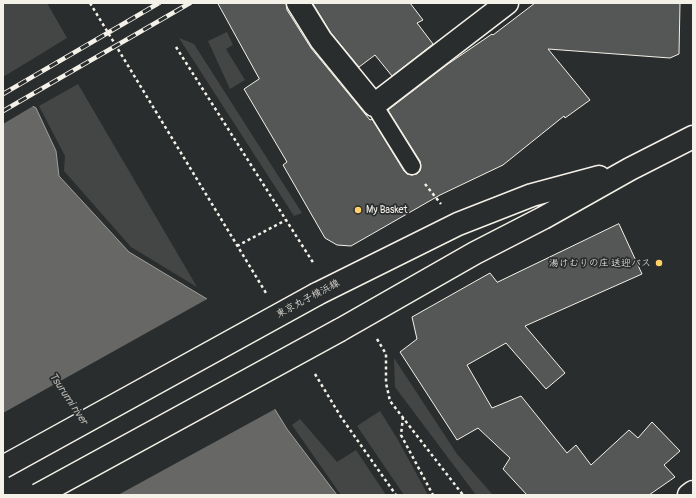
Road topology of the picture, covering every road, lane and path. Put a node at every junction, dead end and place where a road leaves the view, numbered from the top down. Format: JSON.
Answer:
{"nodes":[{"id":1,"x":90,"y":3,"type":"edge"},
{"id":2,"x":298,"y":3,"type":"edge"},
{"id":3,"x":507,"y":3,"type":"edge"},
{"id":4,"x":176,"y":47,"type":"dead end"},
{"id":5,"x":374,"y":105,"type":"junction"},
{"id":6,"x":693,"y":137,"type":"edge"},
{"id":7,"x":412,"y":166,"type":"joint"},
{"id":8,"x":630,"y":169,"type":"junction"},
{"id":9,"x":444,"y":207,"type":"dead end"},
{"id":10,"x":286,"y":220,"type":"junction"},
{"id":11,"x":237,"y":246,"type":"junction"},
{"id":12,"x":314,"y":264,"type":"dead end"},
{"id":13,"x":266,"y":294,"type":"dead end"},
{"id":14,"x":376,"y":337,"type":"dead end"},
{"id":15,"x":312,"y":369,"type":"dead end"},
{"id":16,"x":403,"y":417,"type":"junction"},
{"id":17,"x":3,"y":467,"type":"edge"},
{"id":18,"x":693,"y":492,"type":"edge"},
{"id":19,"x":38,"y":495,"type":"edge"},
{"id":20,"x":396,"y":495,"type":"edge"},
{"id":21,"x":433,"y":495,"type":"edge"},
{"id":22,"x":463,"y":495,"type":"edge"},
{"id":23,"x":689,"y":495,"type":"edge"}],
"edges":[{"from":1,"to":11,"type":"path"},
{"from":2,"to":5,"type":"main road"},
{"from":3,"to":5,"type":"main road"},
{"from":4,"to":10,"type":"path"},
{"from":5,"to":7,"type":"lane"},
{"from":6,"to":8,"type":"main road","name":"東京丸子横浜線"},
{"from":7,"to":9,"type":"path"},
{"from":8,"to":17,"type":"main road","name":"東京丸子横浜線","bridge":true},
{"from":8,"to":19,"type":"main road","name":"東京丸子横浜線","bridge":true},
{"from":10,"to":11,"type":"path"},
{"from":10,"to":12,"type":"path"},
{"from":11,"to":13,"type":"path"},
{"from":14,"to":16,"type":"path"},
{"from":15,"to":20,"type":"path"},
{"from":16,"to":21,"type":"path"},
{"from":16,"to":22,"type":"path"},
{"from":18,"to":23,"type":"main road"}]}
